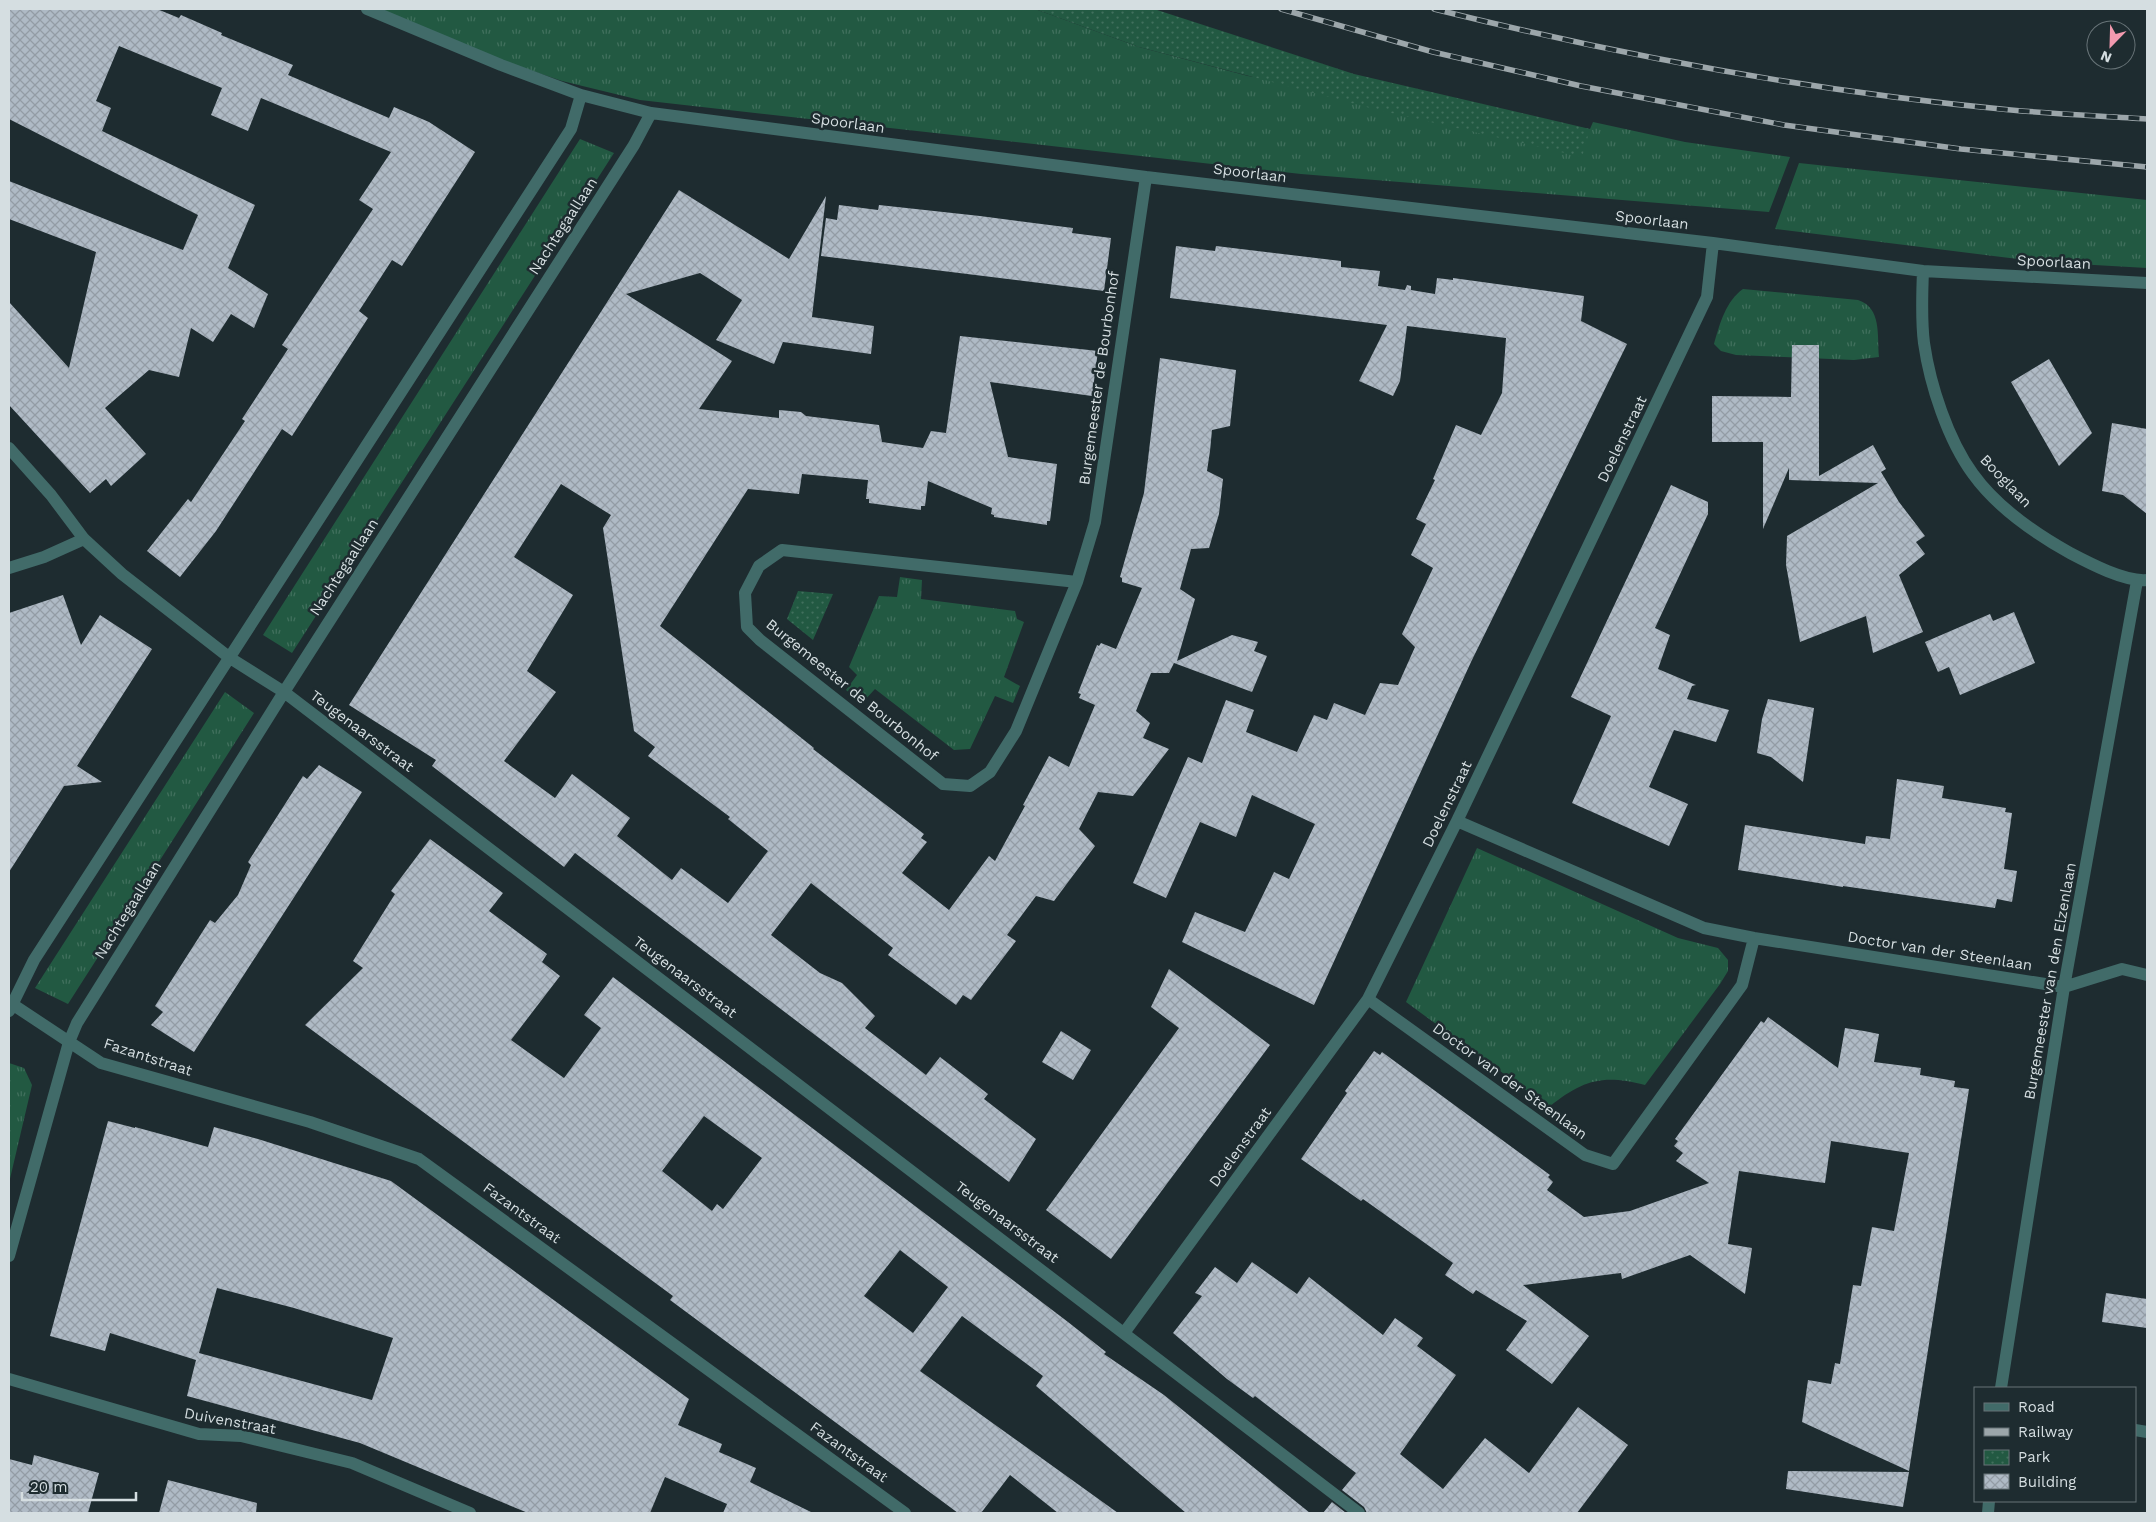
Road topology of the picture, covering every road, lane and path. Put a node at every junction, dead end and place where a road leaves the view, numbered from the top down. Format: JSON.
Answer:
{"nodes":[{"id":1,"x":368,"y":9,"type":"edge"},
{"id":2,"x":582,"y":95,"type":"junction"},
{"id":3,"x":651,"y":113,"type":"junction"},
{"id":4,"x":1146,"y":177,"type":"junction"},
{"id":5,"x":1713,"y":243,"type":"junction"},
{"id":6,"x":1923,"y":271,"type":"junction"},
{"id":7,"x":2147,"y":283,"type":"edge"},
{"id":8,"x":9,"y":448,"type":"edge"},
{"id":9,"x":84,"y":539,"type":"junction"},
{"id":10,"x":9,"y":568,"type":"edge"},
{"id":11,"x":2142,"y":581,"type":"edge"},
{"id":12,"x":1077,"y":582,"type":"junction"},
{"id":13,"x":230,"y":658,"type":"junction"},
{"id":14,"x":284,"y":692,"type":"junction"},
{"id":15,"x":1457,"y":821,"type":"junction"},
{"id":16,"x":1754,"y":938,"type":"junction"},
{"id":17,"x":2147,"y":974,"type":"edge"},
{"id":18,"x":2064,"y":987,"type":"junction"},
{"id":19,"x":1368,"y":998,"type":"junction"},
{"id":20,"x":10,"y":1005,"type":"edge"},
{"id":21,"x":69,"y":1042,"type":"junction"},
{"id":22,"x":9,"y":1256,"type":"edge"},
{"id":23,"x":1124,"y":1333,"type":"junction"},
{"id":24,"x":9,"y":1379,"type":"edge"},
{"id":25,"x":2001,"y":1387,"type":"edge"},
{"id":26,"x":470,"y":1513,"type":"edge"},
{"id":27,"x":905,"y":1513,"type":"edge"},
{"id":28,"x":1359,"y":1513,"type":"edge"}],
"edges":[{"from":1,"to":2,"type":"street","name":"Spoorlaan"},
{"from":2,"to":3,"type":"street","name":"Spoorlaan"},
{"from":2,"to":13,"type":"street"},
{"from":3,"to":4,"type":"street","name":"Spoorlaan"},
{"from":3,"to":14,"type":"street","name":"Nachtegaallaan"},
{"from":4,"to":5,"type":"street","name":"Spoorlaan"},
{"from":4,"to":12,"type":"street","name":"Burgemeester de Bourbonhof"},
{"from":5,"to":6,"type":"street","name":"Spoorlaan"},
{"from":5,"to":15,"type":"street","name":"Doelenstraat"},
{"from":6,"to":7,"type":"street","name":"Spoorlaan"},
{"from":6,"to":11,"type":"street","name":"Booglaan"},
{"from":8,"to":9,"type":"street","name":"Teugenaarsstraat"},
{"from":9,"to":10,"type":"street"},
{"from":9,"to":13,"type":"street","name":"Teugenaarsstraat"},
{"from":11,"to":18,"type":"street","name":"Burgemeester van den Elzenlaan"},
{"from":12,"to":12,"type":"street","name":"Burgemeester de Bourbonhof"},
{"from":13,"to":14,"type":"street","name":"Teugenaarsstraat"},
{"from":13,"to":20,"type":"street"},
{"from":14,"to":21,"type":"street","name":"Nachtegaallaan"},
{"from":14,"to":23,"type":"street","name":"Teugenaarsstraat"},
{"from":15,"to":16,"type":"street","name":"Doctor van der Steenlaan"},
{"from":15,"to":19,"type":"street","name":"Doelenstraat"},
{"from":16,"to":18,"type":"street","name":"Doctor van der Steenlaan"},
{"from":16,"to":19,"type":"street","name":"Doctor van der Steenlaan"},
{"from":17,"to":18,"type":"street","name":"Doctor van der Steenlaan"},
{"from":18,"to":25,"type":"street","name":"Burgemeester van den Elzenlaan"},
{"from":19,"to":23,"type":"street","name":"Doelenstraat"},
{"from":20,"to":21,"type":"street"},
{"from":21,"to":22,"type":"street","name":"Nachtegaallaan"},
{"from":21,"to":27,"type":"street","name":"Fazantstraat"},
{"from":23,"to":28,"type":"street","name":"Teugenaarsstraat"},
{"from":24,"to":26,"type":"street","name":"Duivenstraat"}]}
